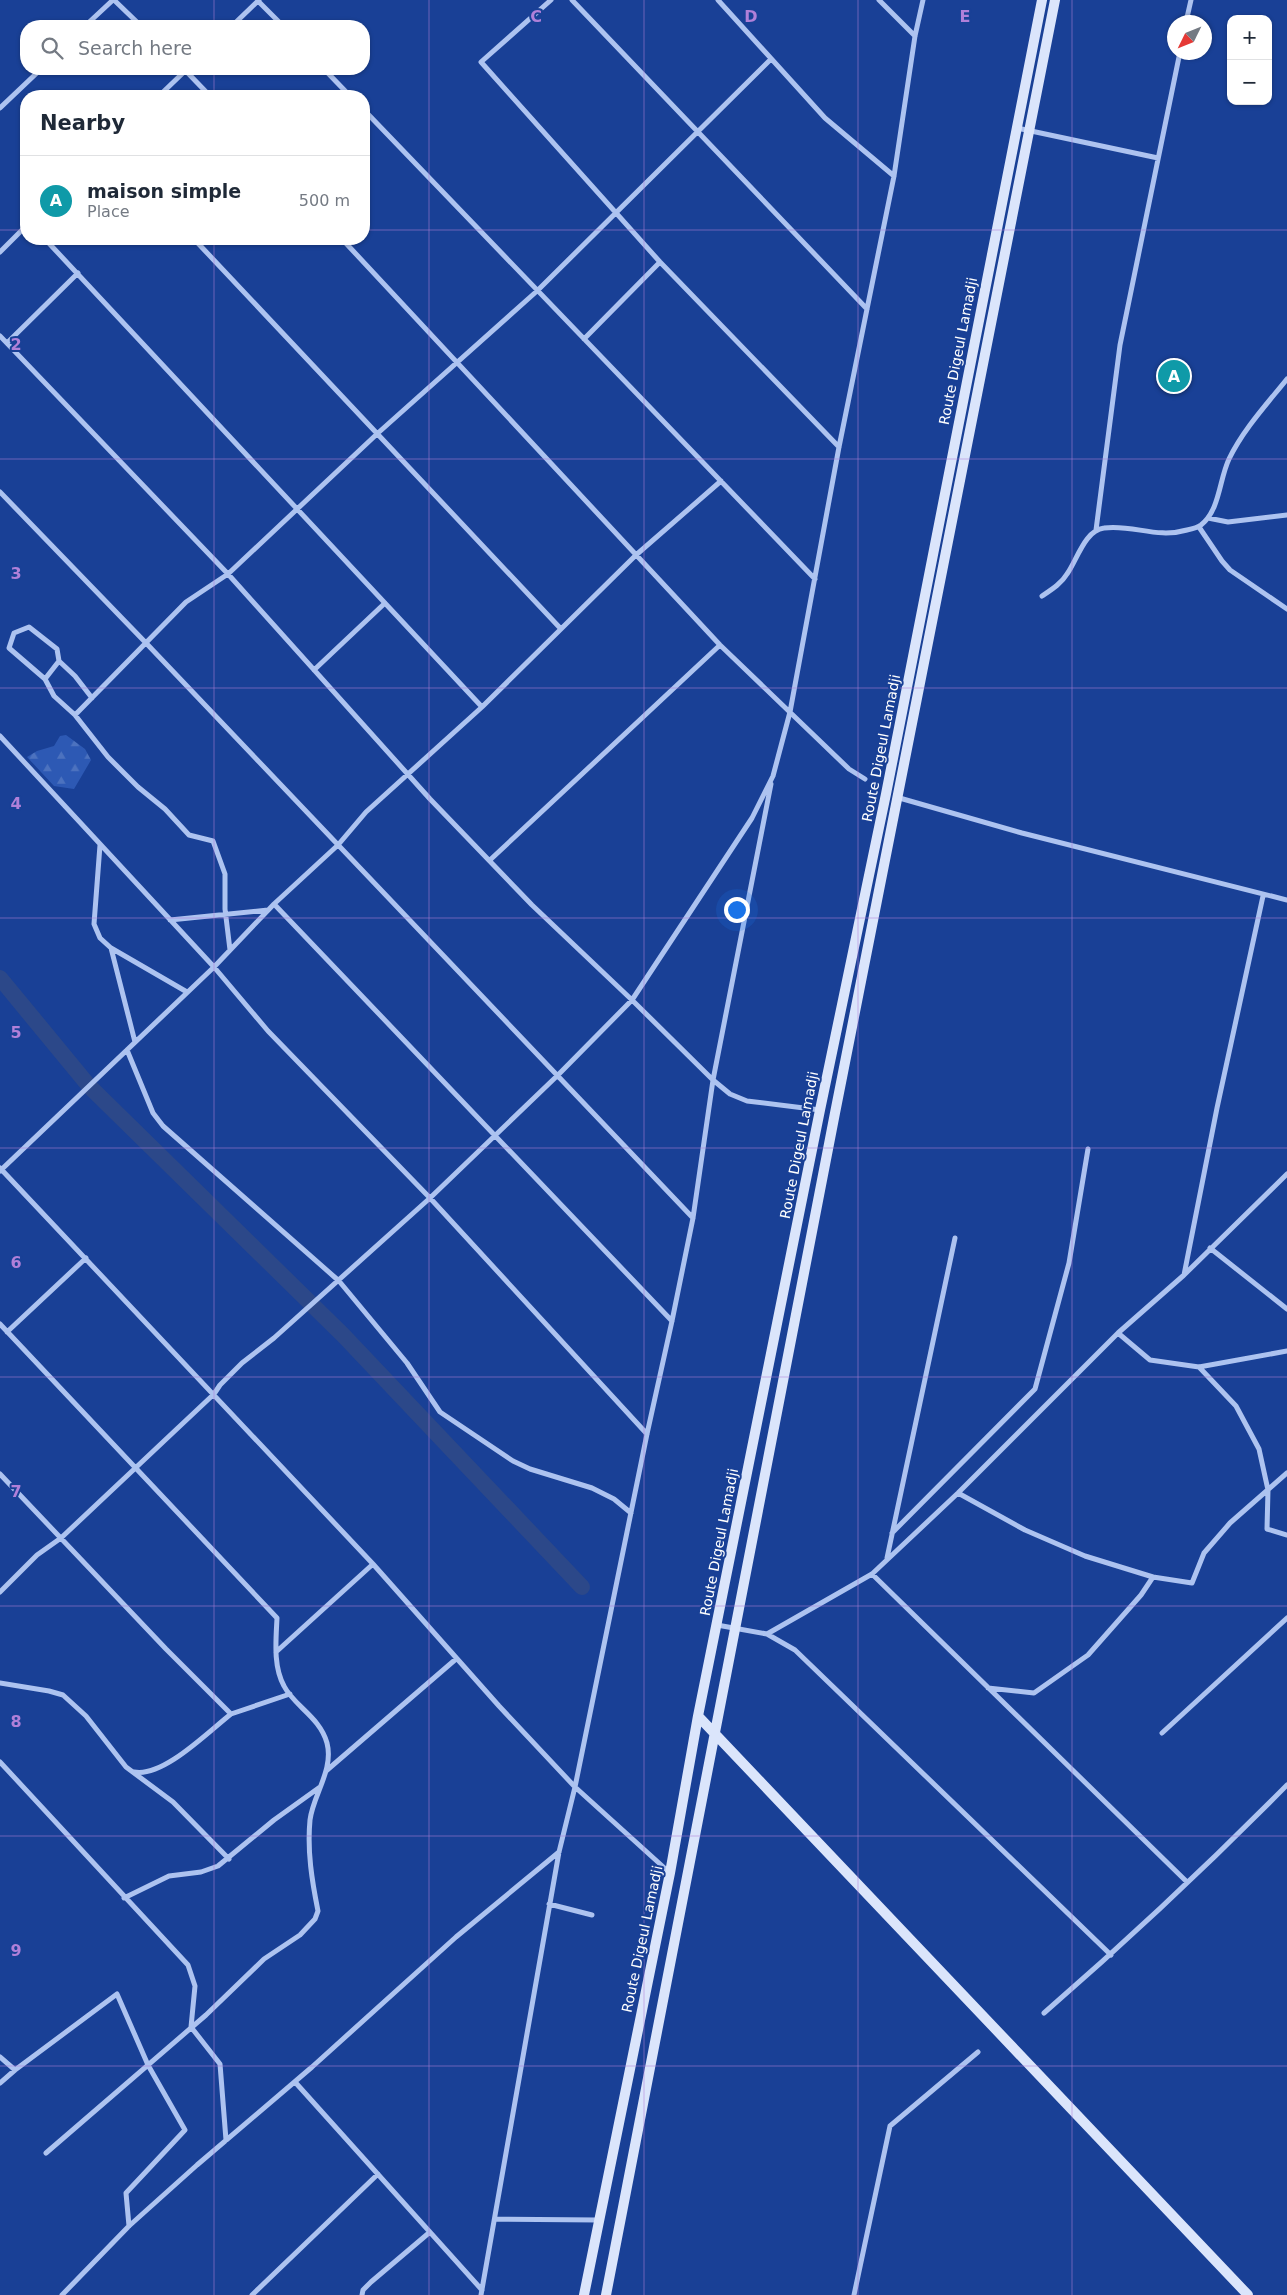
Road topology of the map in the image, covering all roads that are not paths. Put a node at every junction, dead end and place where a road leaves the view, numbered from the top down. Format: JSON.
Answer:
{"nodes":[{"id":1,"x":114,"y":0,"type":"edge"},
{"id":2,"x":259,"y":0,"type":"edge"},
{"id":3,"x":551,"y":0,"type":"edge"},
{"id":4,"x":572,"y":0,"type":"edge"},
{"id":5,"x":718,"y":0,"type":"edge"},
{"id":6,"x":879,"y":0,"type":"edge"},
{"id":7,"x":923,"y":0,"type":"edge"},
{"id":8,"x":1042,"y":0,"type":"edge"},
{"id":9,"x":1055,"y":0,"type":"edge"},
{"id":10,"x":1191,"y":0,"type":"edge"},
{"id":11,"x":1188,"y":15,"type":"edge"},
{"id":12,"x":92,"y":20,"type":"edge"},
{"id":13,"x":135,"y":20,"type":"edge"},
{"id":14,"x":238,"y":20,"type":"edge"},
{"id":15,"x":277,"y":20,"type":"edge"},
{"id":16,"x":915,"y":36,"type":"junction"},
{"id":17,"x":771,"y":59,"type":"junction"},
{"id":18,"x":1178,"y":60,"type":"edge"},
{"id":19,"x":35,"y":75,"type":"edge"},
{"id":20,"x":179,"y":75,"type":"edge"},
{"id":21,"x":191,"y":75,"type":"edge"},
{"id":22,"x":330,"y":75,"type":"edge"},
{"id":23,"x":165,"y":90,"type":"edge"},
{"id":24,"x":204,"y":90,"type":"edge"},
{"id":25,"x":344,"y":90,"type":"edge"},
{"id":26,"x":0,"y":108,"type":"edge"},
{"id":27,"x":370,"y":116,"type":"edge"},
{"id":28,"x":1015,"y":128,"type":"junction"},
{"id":29,"x":1029,"y":131,"type":"junction"},
{"id":30,"x":697,"y":132,"type":"junction"},
{"id":31,"x":1158,"y":158,"type":"junction"},
{"id":32,"x":894,"y":176,"type":"junction"},
{"id":33,"x":616,"y":212,"type":"junction"},
{"id":34,"x":20,"y":232,"type":"edge"},
{"id":35,"x":51,"y":245,"type":"edge"},
{"id":36,"x":200,"y":245,"type":"edge"},
{"id":37,"x":348,"y":245,"type":"edge"},
{"id":38,"x":0,"y":252,"type":"edge"},
{"id":39,"x":660,"y":262,"type":"junction"},
{"id":40,"x":78,"y":273,"type":"junction"},
{"id":41,"x":537,"y":291,"type":"junction"},
{"id":42,"x":867,"y":309,"type":"junction"},
{"id":43,"x":0,"y":336,"type":"edge"},
{"id":44,"x":584,"y":339,"type":"junction"},
{"id":45,"x":7,"y":343,"type":"junction"},
{"id":46,"x":458,"y":364,"type":"junction"},
{"id":47,"x":1287,"y":379,"type":"edge"},
{"id":48,"x":378,"y":433,"type":"junction"},
{"id":49,"x":839,"y":447,"type":"junction"},
{"id":50,"x":721,"y":481,"type":"junction"},
{"id":51,"x":0,"y":492,"type":"edge"},
{"id":52,"x":298,"y":508,"type":"junction"},
{"id":53,"x":1287,"y":515,"type":"edge"},
{"id":54,"x":1208,"y":518,"type":"junction"},
{"id":55,"x":1200,"y":527,"type":"junction"},
{"id":56,"x":1096,"y":530,"type":"junction"},
{"id":57,"x":636,"y":555,"type":"junction"},
{"id":58,"x":228,"y":574,"type":"junction"},
{"id":59,"x":815,"y":579,"type":"junction"},
{"id":60,"x":1042,"y":596,"type":"dead end"},
{"id":61,"x":385,"y":604,"type":"junction"},
{"id":62,"x":1287,"y":608,"type":"edge"},
{"id":63,"x":561,"y":629,"type":"junction"},
{"id":64,"x":146,"y":643,"type":"junction"},
{"id":65,"x":720,"y":645,"type":"junction"},
{"id":66,"x":59,"y":662,"type":"junction"},
{"id":67,"x":314,"y":670,"type":"junction"},
{"id":68,"x":45,"y":678,"type":"junction"},
{"id":69,"x":92,"y":698,"type":"junction"},
{"id":70,"x":482,"y":707,"type":"junction"},
{"id":71,"x":790,"y":712,"type":"junction"},
{"id":72,"x":75,"y":715,"type":"junction"},
{"id":73,"x":0,"y":736,"type":"edge"},
{"id":74,"x":407,"y":774,"type":"junction"},
{"id":75,"x":773,"y":776,"type":"junction"},
{"id":76,"x":865,"y":779,"type":"dead end"},
{"id":77,"x":886,"y":794,"type":"junction"},
{"id":78,"x":897,"y":798,"type":"junction"},
{"id":79,"x":100,"y":845,"type":"junction"},
{"id":80,"x":338,"y":845,"type":"junction"},
{"id":81,"x":490,"y":860,"type":"junction"},
{"id":82,"x":1264,"y":896,"type":"junction"},
{"id":83,"x":1287,"y":900,"type":"edge"},
{"id":84,"x":274,"y":904,"type":"junction"},
{"id":85,"x":268,"y":910,"type":"junction"},
{"id":86,"x":226,"y":913,"type":"junction"},
{"id":87,"x":170,"y":920,"type":"junction"},
{"id":88,"x":111,"y":948,"type":"junction"},
{"id":89,"x":230,"y":950,"type":"junction"},
{"id":90,"x":214,"y":967,"type":"junction"},
{"id":91,"x":188,"y":992,"type":"junction"},
{"id":92,"x":632,"y":1000,"type":"junction"},
{"id":93,"x":135,"y":1042,"type":"junction"},
{"id":94,"x":127,"y":1050,"type":"junction"},
{"id":95,"x":558,"y":1075,"type":"junction"},
{"id":96,"x":713,"y":1080,"type":"junction"},
{"id":97,"x":820,"y":1110,"type":"junction"},
{"id":98,"x":495,"y":1135,"type":"junction"},
{"id":99,"x":1088,"y":1149,"type":"dead end"},
{"id":100,"x":1,"y":1169,"type":"edge"},
{"id":101,"x":1287,"y":1174,"type":"edge"},
{"id":102,"x":430,"y":1198,"type":"junction"},
{"id":103,"x":693,"y":1218,"type":"junction"},
{"id":104,"x":955,"y":1238,"type":"dead end"},
{"id":105,"x":1210,"y":1248,"type":"junction"},
{"id":106,"x":86,"y":1258,"type":"junction"},
{"id":107,"x":1184,"y":1275,"type":"junction"},
{"id":108,"x":339,"y":1281,"type":"junction"},
{"id":109,"x":1287,"y":1309,"type":"edge"},
{"id":110,"x":672,"y":1322,"type":"junction"},
{"id":111,"x":0,"y":1324,"type":"edge"},
{"id":112,"x":7,"y":1332,"type":"junction"},
{"id":113,"x":1118,"y":1333,"type":"junction"},
{"id":114,"x":1287,"y":1351,"type":"edge"},
{"id":115,"x":1198,"y":1367,"type":"junction"},
{"id":116,"x":214,"y":1394,"type":"junction"},
{"id":117,"x":647,"y":1434,"type":"junction"},
{"id":118,"x":136,"y":1467,"type":"junction"},
{"id":119,"x":1287,"y":1473,"type":"edge"},
{"id":120,"x":0,"y":1474,"type":"edge"},
{"id":121,"x":1268,"y":1490,"type":"junction"},
{"id":122,"x":958,"y":1493,"type":"junction"},
{"id":123,"x":631,"y":1513,"type":"junction"},
{"id":124,"x":892,"y":1533,"type":"junction"},
{"id":125,"x":1287,"y":1535,"type":"edge"},
{"id":126,"x":61,"y":1538,"type":"junction"},
{"id":127,"x":887,"y":1559,"type":"junction"},
{"id":128,"x":373,"y":1564,"type":"junction"},
{"id":129,"x":872,"y":1574,"type":"junction"},
{"id":130,"x":1152,"y":1578,"type":"junction"},
{"id":131,"x":0,"y":1592,"type":"edge"},
{"id":132,"x":1287,"y":1618,"type":"edge"},
{"id":133,"x":717,"y":1625,"type":"junction"},
{"id":134,"x":735,"y":1628,"type":"junction"},
{"id":135,"x":767,"y":1634,"type":"junction"},
{"id":136,"x":276,"y":1652,"type":"junction"},
{"id":137,"x":456,"y":1659,"type":"junction"},
{"id":138,"x":0,"y":1684,"type":"edge"},
{"id":139,"x":988,"y":1688,"type":"junction"},
{"id":140,"x":290,"y":1694,"type":"junction"},
{"id":141,"x":231,"y":1714,"type":"junction"},
{"id":142,"x":698,"y":1716,"type":"junction"},
{"id":143,"x":715,"y":1733,"type":"junction"},
{"id":144,"x":1162,"y":1733,"type":"dead end"},
{"id":145,"x":0,"y":1762,"type":"edge"},
{"id":146,"x":326,"y":1771,"type":"junction"},
{"id":147,"x":133,"y":1772,"type":"junction"},
{"id":148,"x":1287,"y":1785,"type":"edge"},
{"id":149,"x":321,"y":1787,"type":"junction"},
{"id":150,"x":575,"y":1787,"type":"junction"},
{"id":151,"x":559,"y":1852,"type":"junction"},
{"id":152,"x":229,"y":1859,"type":"junction"},
{"id":153,"x":670,"y":1873,"type":"junction"},
{"id":154,"x":1187,"y":1882,"type":"junction"},
{"id":155,"x":124,"y":1898,"type":"junction"},
{"id":156,"x":549,"y":1904,"type":"junction"},
{"id":157,"x":592,"y":1915,"type":"dead end"},
{"id":158,"x":1111,"y":1955,"type":"junction"},
{"id":159,"x":1044,"y":2013,"type":"dead end"},
{"id":160,"x":191,"y":2027,"type":"junction"},
{"id":161,"x":978,"y":2052,"type":"dead end"},
{"id":162,"x":0,"y":2057,"type":"edge"},
{"id":163,"x":148,"y":2065,"type":"junction"},
{"id":164,"x":15,"y":2070,"type":"junction"},
{"id":165,"x":295,"y":2082,"type":"junction"},
{"id":166,"x":0,"y":2083,"type":"edge"},
{"id":167,"x":226,"y":2140,"type":"junction"},
{"id":168,"x":46,"y":2153,"type":"dead end"},
{"id":169,"x":378,"y":2174,"type":"junction"},
{"id":170,"x":495,"y":2218,"type":"junction"},
{"id":171,"x":598,"y":2220,"type":"junction"},
{"id":172,"x":129,"y":2226,"type":"junction"},
{"id":173,"x":430,"y":2232,"type":"junction"},
{"id":174,"x":481,"y":2292,"type":"edge"},
{"id":175,"x":62,"y":2295,"type":"edge"},
{"id":176,"x":252,"y":2295,"type":"edge"},
{"id":177,"x":362,"y":2295,"type":"edge"},
{"id":178,"x":584,"y":2295,"type":"edge"},
{"id":179,"x":606,"y":2295,"type":"edge"},
{"id":180,"x":854,"y":2295,"type":"edge"},
{"id":181,"x":1248,"y":2295,"type":"edge"}],
"edges":[{"from":1,"to":12,"type":"street"},
{"from":1,"to":13,"type":"street"},
{"from":2,"to":14,"type":"street"},
{"from":2,"to":15,"type":"street"},
{"from":3,"to":33,"type":"street"},
{"from":4,"to":30,"type":"street"},
{"from":5,"to":17,"type":"street"},
{"from":6,"to":16,"type":"street"},
{"from":7,"to":16,"type":"street"},
{"from":8,"to":28,"type":"main road","name":"Route Digeul Lamadji"},
{"from":9,"to":29,"type":"main road","name":"Route Digeul Lamadji"},
{"from":10,"to":11,"type":"street"},
{"from":16,"to":32,"type":"street"},
{"from":17,"to":30,"type":"street"},
{"from":17,"to":32,"type":"street"},
{"from":18,"to":31,"type":"street"},
{"from":19,"to":26,"type":"street"},
{"from":20,"to":23,"type":"street"},
{"from":21,"to":24,"type":"street"},
{"from":22,"to":25,"type":"street"},
{"from":27,"to":41,"type":"street"},
{"from":28,"to":29,"type":"street"},
{"from":28,"to":77,"type":"main road","name":"Route Digeul Lamadji"},
{"from":29,"to":31,"type":"street"},
{"from":29,"to":78,"type":"main road","name":"Route Digeul Lamadji"},
{"from":30,"to":33,"type":"street"},
{"from":30,"to":42,"type":"street"},
{"from":31,"to":56,"type":"street"},
{"from":32,"to":42,"type":"street"},
{"from":33,"to":39,"type":"street"},
{"from":33,"to":41,"type":"street"},
{"from":34,"to":38,"type":"street"},
{"from":35,"to":40,"type":"street"},
{"from":36,"to":48,"type":"street"},
{"from":37,"to":46,"type":"street"},
{"from":39,"to":44,"type":"street"},
{"from":39,"to":49,"type":"street"},
{"from":40,"to":45,"type":"street"},
{"from":40,"to":52,"type":"street"},
{"from":41,"to":44,"type":"street"},
{"from":41,"to":46,"type":"street"},
{"from":42,"to":49,"type":"street"},
{"from":43,"to":45,"type":"street"},
{"from":44,"to":50,"type":"street"},
{"from":45,"to":58,"type":"street"},
{"from":46,"to":48,"type":"street"},
{"from":46,"to":57,"type":"street"},
{"from":47,"to":54,"type":"street"},
{"from":48,"to":52,"type":"street"},
{"from":48,"to":63,"type":"street"},
{"from":49,"to":59,"type":"street"},
{"from":50,"to":57,"type":"street"},
{"from":50,"to":59,"type":"street"},
{"from":51,"to":64,"type":"street"},
{"from":52,"to":58,"type":"street"},
{"from":52,"to":61,"type":"street"},
{"from":53,"to":54,"type":"street"},
{"from":54,"to":55,"type":"street"},
{"from":55,"to":56,"type":"street"},
{"from":55,"to":62,"type":"street"},
{"from":56,"to":60,"type":"street"},
{"from":57,"to":63,"type":"street"},
{"from":57,"to":65,"type":"street"},
{"from":58,"to":64,"type":"street"},
{"from":58,"to":67,"type":"street"},
{"from":59,"to":71,"type":"street"},
{"from":61,"to":67,"type":"street"},
{"from":61,"to":70,"type":"street"},
{"from":63,"to":70,"type":"street"},
{"from":64,"to":69,"type":"street"},
{"from":64,"to":80,"type":"street"},
{"from":65,"to":71,"type":"street"},
{"from":65,"to":81,"type":"street"},
{"from":66,"to":68,"type":"street"},
{"from":66,"to":68,"type":"street"},
{"from":66,"to":69,"type":"street"},
{"from":67,"to":74,"type":"street"},
{"from":68,"to":72,"type":"street"},
{"from":69,"to":72,"type":"street"},
{"from":70,"to":74,"type":"street"},
{"from":71,"to":75,"type":"street"},
{"from":71,"to":76,"type":"street"},
{"from":72,"to":86,"type":"street"},
{"from":73,"to":79,"type":"street"},
{"from":74,"to":80,"type":"street"},
{"from":74,"to":81,"type":"street"},
{"from":75,"to":92,"type":"street"},
{"from":75,"to":96,"type":"street"},
{"from":77,"to":78,"type":"street"},
{"from":77,"to":97,"type":"main road","name":"Route Digeul Lamadji"},
{"from":78,"to":82,"type":"street"},
{"from":78,"to":134,"type":"main road","name":"Route Digeul Lamadji"},
{"from":79,"to":87,"type":"street"},
{"from":79,"to":88,"type":"street"},
{"from":80,"to":84,"type":"street"},
{"from":80,"to":95,"type":"street"},
{"from":81,"to":92,"type":"street"},
{"from":82,"to":83,"type":"street"},
{"from":82,"to":107,"type":"street"},
{"from":84,"to":85,"type":"street"},
{"from":84,"to":98,"type":"street"},
{"from":85,"to":86,"type":"street"},
{"from":85,"to":89,"type":"street"},
{"from":86,"to":87,"type":"street"},
{"from":86,"to":89,"type":"street"},
{"from":87,"to":90,"type":"street"},
{"from":88,"to":91,"type":"street"},
{"from":88,"to":93,"type":"street"},
{"from":89,"to":90,"type":"street"},
{"from":90,"to":91,"type":"street"},
{"from":90,"to":102,"type":"street"},
{"from":91,"to":93,"type":"street"},
{"from":92,"to":95,"type":"street"},
{"from":92,"to":96,"type":"street"},
{"from":93,"to":94,"type":"street"},
{"from":94,"to":100,"type":"street"},
{"from":94,"to":108,"type":"street"},
{"from":95,"to":98,"type":"street"},
{"from":95,"to":103,"type":"street"},
{"from":96,"to":97,"type":"street"},
{"from":96,"to":103,"type":"street"},
{"from":97,"to":133,"type":"main road","name":"Route Digeul Lamadji"},
{"from":98,"to":102,"type":"street"},
{"from":98,"to":110,"type":"street"},
{"from":99,"to":124,"type":"street"},
{"from":100,"to":106,"type":"street"},
{"from":101,"to":105,"type":"street"},
{"from":102,"to":108,"type":"street"},
{"from":102,"to":117,"type":"street"},
{"from":103,"to":110,"type":"street"},
{"from":104,"to":124,"type":"street"},
{"from":105,"to":107,"type":"street"},
{"from":105,"to":109,"type":"street"},
{"from":106,"to":112,"type":"street"},
{"from":106,"to":116,"type":"street"},
{"from":107,"to":113,"type":"street"},
{"from":108,"to":116,"type":"street"},
{"from":108,"to":123,"type":"street"},
{"from":110,"to":117,"type":"street"},
{"from":111,"to":112,"type":"street"},
{"from":112,"to":118,"type":"street"},
{"from":113,"to":115,"type":"street"},
{"from":113,"to":122,"type":"street"},
{"from":114,"to":115,"type":"street"},
{"from":115,"to":121,"type":"street"},
{"from":116,"to":118,"type":"street"},
{"from":116,"to":128,"type":"street"},
{"from":117,"to":123,"type":"street"},
{"from":118,"to":126,"type":"street"},
{"from":118,"to":136,"type":"street"},
{"from":119,"to":121,"type":"street"},
{"from":120,"to":126,"type":"street"},
{"from":121,"to":125,"type":"street"},
{"from":121,"to":130,"type":"street"},
{"from":122,"to":127,"type":"street"},
{"from":122,"to":130,"type":"street"},
{"from":123,"to":150,"type":"street"},
{"from":124,"to":127,"type":"street"},
{"from":126,"to":131,"type":"street"},
{"from":126,"to":141,"type":"street"},
{"from":127,"to":129,"type":"street"},
{"from":128,"to":136,"type":"street"},
{"from":128,"to":137,"type":"street"},
{"from":129,"to":135,"type":"street"},
{"from":129,"to":139,"type":"street"},
{"from":130,"to":139,"type":"street"},
{"from":132,"to":144,"type":"street"},
{"from":133,"to":134,"type":"street"},
{"from":133,"to":142,"type":"main road","name":"Route Digeul Lamadji"},
{"from":134,"to":135,"type":"street"},
{"from":134,"to":143,"type":"main road","name":"Route Digeul Lamadji"},
{"from":135,"to":158,"type":"street"},
{"from":136,"to":140,"type":"street"},
{"from":137,"to":146,"type":"street"},
{"from":137,"to":150,"type":"street"},
{"from":138,"to":147,"type":"street"},
{"from":139,"to":154,"type":"street"},
{"from":140,"to":141,"type":"street"},
{"from":140,"to":146,"type":"street"},
{"from":141,"to":147,"type":"street"},
{"from":142,"to":143,"type":"main road"},
{"from":142,"to":153,"type":"main road","name":"Route Digeul Lamadji"},
{"from":143,"to":179,"type":"main road","name":"Route Digeul Lamadji"},
{"from":143,"to":181,"type":"main road"},
{"from":145,"to":155,"type":"street"},
{"from":146,"to":149,"type":"street"},
{"from":147,"to":152,"type":"street"},
{"from":148,"to":154,"type":"street"},
{"from":149,"to":152,"type":"street"},
{"from":149,"to":160,"type":"street"},
{"from":150,"to":151,"type":"street"},
{"from":150,"to":153,"type":"street"},
{"from":151,"to":156,"type":"street"},
{"from":151,"to":165,"type":"street"},
{"from":152,"to":155,"type":"street"},
{"from":153,"to":171,"type":"main road","name":"Route Digeul Lamadji"},
{"from":154,"to":158,"type":"street"},
{"from":155,"to":160,"type":"street"},
{"from":156,"to":157,"type":"street"},
{"from":156,"to":170,"type":"street"},
{"from":158,"to":159,"type":"street"},
{"from":160,"to":163,"type":"street"},
{"from":160,"to":167,"type":"street"},
{"from":161,"to":180,"type":"street"},
{"from":162,"to":164,"type":"street"},
{"from":163,"to":164,"type":"street"},
{"from":163,"to":168,"type":"street"},
{"from":163,"to":172,"type":"street"},
{"from":164,"to":166,"type":"street"},
{"from":165,"to":167,"type":"street"},
{"from":165,"to":169,"type":"street"},
{"from":167,"to":172,"type":"street"},
{"from":169,"to":173,"type":"street"},
{"from":169,"to":176,"type":"street"},
{"from":170,"to":171,"type":"street"},
{"from":170,"to":174,"type":"street"},
{"from":171,"to":178,"type":"main road","name":"Route Digeul Lamadji"},
{"from":172,"to":175,"type":"street"},
{"from":173,"to":174,"type":"street"},
{"from":173,"to":177,"type":"street"}]}
